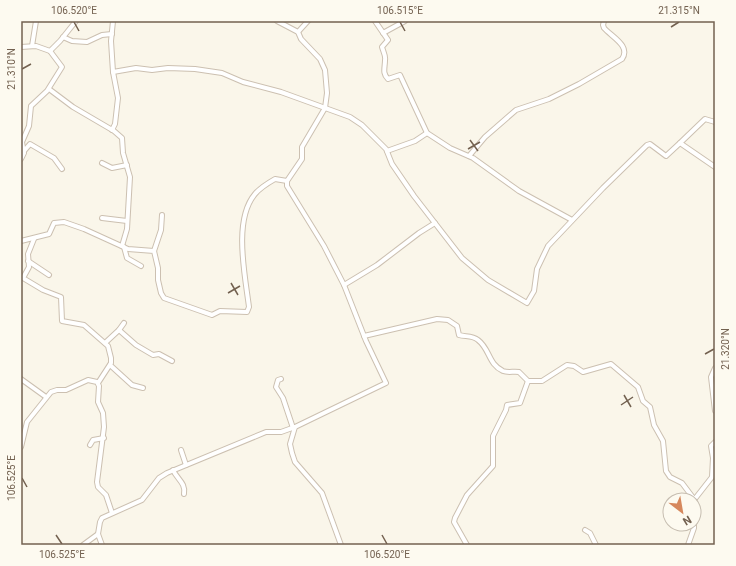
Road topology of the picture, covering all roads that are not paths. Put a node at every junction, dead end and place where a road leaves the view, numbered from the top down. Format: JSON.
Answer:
{"nodes":[{"id":1,"x":36,"y":21,"type":"edge"},
{"id":2,"x":76,"y":21,"type":"edge"},
{"id":3,"x":113,"y":21,"type":"edge"},
{"id":4,"x":277,"y":21,"type":"edge"},
{"id":5,"x":308,"y":21,"type":"edge"},
{"id":6,"x":376,"y":21,"type":"edge"},
{"id":7,"x":405,"y":21,"type":"edge"},
{"id":8,"x":604,"y":21,"type":"edge"},
{"id":9,"x":298,"y":32,"type":"junction"},
{"id":10,"x":383,"y":33,"type":"junction"},
{"id":11,"x":112,"y":34,"type":"junction"},
{"id":12,"x":63,"y":37,"type":"junction"},
{"id":13,"x":32,"y":46,"type":"junction"},
{"id":14,"x":21,"y":48,"type":"edge"},
{"id":15,"x":50,"y":50,"type":"junction"},
{"id":16,"x":113,"y":72,"type":"junction"},
{"id":17,"x":49,"y":89,"type":"junction"},
{"id":18,"x":325,"y":108,"type":"junction"},
{"id":19,"x":715,"y":122,"type":"edge"},
{"id":20,"x":112,"y":130,"type":"junction"},
{"id":21,"x":427,"y":134,"type":"junction"},
{"id":22,"x":680,"y":143,"type":"junction"},
{"id":23,"x":24,"y":151,"type":"junction"},
{"id":24,"x":387,"y":151,"type":"junction"},
{"id":25,"x":469,"y":156,"type":"junction"},
{"id":26,"x":21,"y":159,"type":"edge"},
{"id":27,"x":102,"y":163,"type":"dead end"},
{"id":28,"x":128,"y":165,"type":"junction"},
{"id":29,"x":715,"y":167,"type":"edge"},
{"id":30,"x":62,"y":169,"type":"dead end"},
{"id":31,"x":287,"y":181,"type":"junction"},
{"id":32,"x":162,"y":215,"type":"dead end"},
{"id":33,"x":102,"y":218,"type":"dead end"},
{"id":34,"x":572,"y":220,"type":"junction"},
{"id":35,"x":127,"y":221,"type":"junction"},
{"id":36,"x":435,"y":223,"type":"junction"},
{"id":37,"x":34,"y":239,"type":"junction"},
{"id":38,"x":21,"y":241,"type":"edge"},
{"id":39,"x":123,"y":247,"type":"junction"},
{"id":40,"x":154,"y":252,"type":"junction"},
{"id":41,"x":28,"y":261,"type":"junction"},
{"id":42,"x":141,"y":266,"type":"dead end"},
{"id":43,"x":49,"y":275,"type":"dead end"},
{"id":44,"x":344,"y":285,"type":"junction"},
{"id":45,"x":124,"y":323,"type":"dead end"},
{"id":46,"x":118,"y":330,"type":"junction"},
{"id":47,"x":364,"y":336,"type":"junction"},
{"id":48,"x":105,"y":342,"type":"junction"},
{"id":49,"x":172,"y":361,"type":"dead end"},
{"id":50,"x":110,"y":365,"type":"junction"},
{"id":51,"x":715,"y":368,"type":"edge"},
{"id":52,"x":281,"y":378,"type":"dead end"},
{"id":53,"x":21,"y":379,"type":"edge"},
{"id":54,"x":528,"y":381,"type":"junction"},
{"id":55,"x":98,"y":383,"type":"junction"},
{"id":56,"x":143,"y":388,"type":"dead end"},
{"id":57,"x":46,"y":398,"type":"junction"},
{"id":58,"x":715,"y":411,"type":"edge"},
{"id":59,"x":294,"y":427,"type":"junction"},
{"id":60,"x":104,"y":438,"type":"junction"},
{"id":61,"x":715,"y":442,"type":"edge"},
{"id":62,"x":90,"y":444,"type":"dead end"},
{"id":63,"x":21,"y":447,"type":"edge"},
{"id":64,"x":181,"y":450,"type":"dead end"},
{"id":65,"x":186,"y":465,"type":"junction"},
{"id":66,"x":173,"y":470,"type":"junction"},
{"id":67,"x":688,"y":492,"type":"edge"},
{"id":68,"x":700,"y":492,"type":"edge"},
{"id":69,"x":184,"y":494,"type":"dead end"},
{"id":70,"x":112,"y":513,"type":"junction"},
{"id":71,"x":585,"y":530,"type":"dead end"},
{"id":72,"x":693,"y":532,"type":"edge"},
{"id":73,"x":98,"y":534,"type":"junction"},
{"id":74,"x":84,"y":545,"type":"edge"},
{"id":75,"x":102,"y":545,"type":"edge"},
{"id":76,"x":341,"y":545,"type":"edge"},
{"id":77,"x":467,"y":545,"type":"edge"},
{"id":78,"x":596,"y":545,"type":"edge"},
{"id":79,"x":688,"y":545,"type":"edge"}],
"edges":[{"from":1,"to":13,"type":"street"},
{"from":2,"to":12,"type":"street"},
{"from":3,"to":11,"type":"street"},
{"from":4,"to":9,"type":"street"},
{"from":5,"to":9,"type":"street"},
{"from":6,"to":10,"type":"street"},
{"from":7,"to":10,"type":"street"},
{"from":8,"to":25,"type":"street"},
{"from":9,"to":18,"type":"street"},
{"from":10,"to":21,"type":"street"},
{"from":11,"to":12,"type":"street"},
{"from":11,"to":16,"type":"street"},
{"from":12,"to":15,"type":"street"},
{"from":13,"to":14,"type":"street"},
{"from":13,"to":15,"type":"street"},
{"from":15,"to":17,"type":"street"},
{"from":16,"to":18,"type":"street"},
{"from":16,"to":20,"type":"street"},
{"from":17,"to":20,"type":"street"},
{"from":17,"to":23,"type":"street"},
{"from":18,"to":24,"type":"street"},
{"from":18,"to":31,"type":"street"},
{"from":19,"to":22,"type":"street"},
{"from":20,"to":28,"type":"street"},
{"from":21,"to":24,"type":"street"},
{"from":21,"to":25,"type":"street"},
{"from":22,"to":29,"type":"street"},
{"from":22,"to":34,"type":"street"},
{"from":23,"to":26,"type":"street"},
{"from":23,"to":30,"type":"street"},
{"from":24,"to":36,"type":"street"},
{"from":25,"to":34,"type":"street"},
{"from":27,"to":28,"type":"street"},
{"from":28,"to":35,"type":"street"},
{"from":31,"to":40,"type":"street"},
{"from":31,"to":44,"type":"street"},
{"from":32,"to":40,"type":"street"},
{"from":33,"to":35,"type":"street"},
{"from":34,"to":36,"type":"street"},
{"from":35,"to":39,"type":"street"},
{"from":36,"to":44,"type":"street"},
{"from":37,"to":38,"type":"street"},
{"from":37,"to":39,"type":"street"},
{"from":37,"to":41,"type":"street"},
{"from":39,"to":40,"type":"street"},
{"from":39,"to":42,"type":"street"},
{"from":41,"to":43,"type":"street"},
{"from":41,"to":48,"type":"street"},
{"from":44,"to":47,"type":"street"},
{"from":45,"to":46,"type":"street"},
{"from":46,"to":48,"type":"street"},
{"from":46,"to":49,"type":"street"},
{"from":47,"to":54,"type":"street"},
{"from":47,"to":59,"type":"street"},
{"from":48,"to":50,"type":"street"},
{"from":50,"to":55,"type":"street"},
{"from":50,"to":56,"type":"street"},
{"from":51,"to":58,"type":"street"},
{"from":52,"to":59,"type":"street"},
{"from":53,"to":57,"type":"street"},
{"from":54,"to":67,"type":"street"},
{"from":54,"to":77,"type":"street"},
{"from":55,"to":57,"type":"street"},
{"from":55,"to":60,"type":"street"},
{"from":57,"to":63,"type":"street"},
{"from":59,"to":65,"type":"street"},
{"from":59,"to":76,"type":"street"},
{"from":60,"to":62,"type":"street"},
{"from":60,"to":70,"type":"street"},
{"from":61,"to":68,"type":"street"},
{"from":64,"to":65,"type":"street"},
{"from":65,"to":66,"type":"street"},
{"from":66,"to":69,"type":"street"},
{"from":66,"to":70,"type":"street"},
{"from":70,"to":73,"type":"street"},
{"from":71,"to":78,"type":"street"},
{"from":72,"to":79,"type":"street"},
{"from":73,"to":74,"type":"street"},
{"from":73,"to":75,"type":"street"}]}
